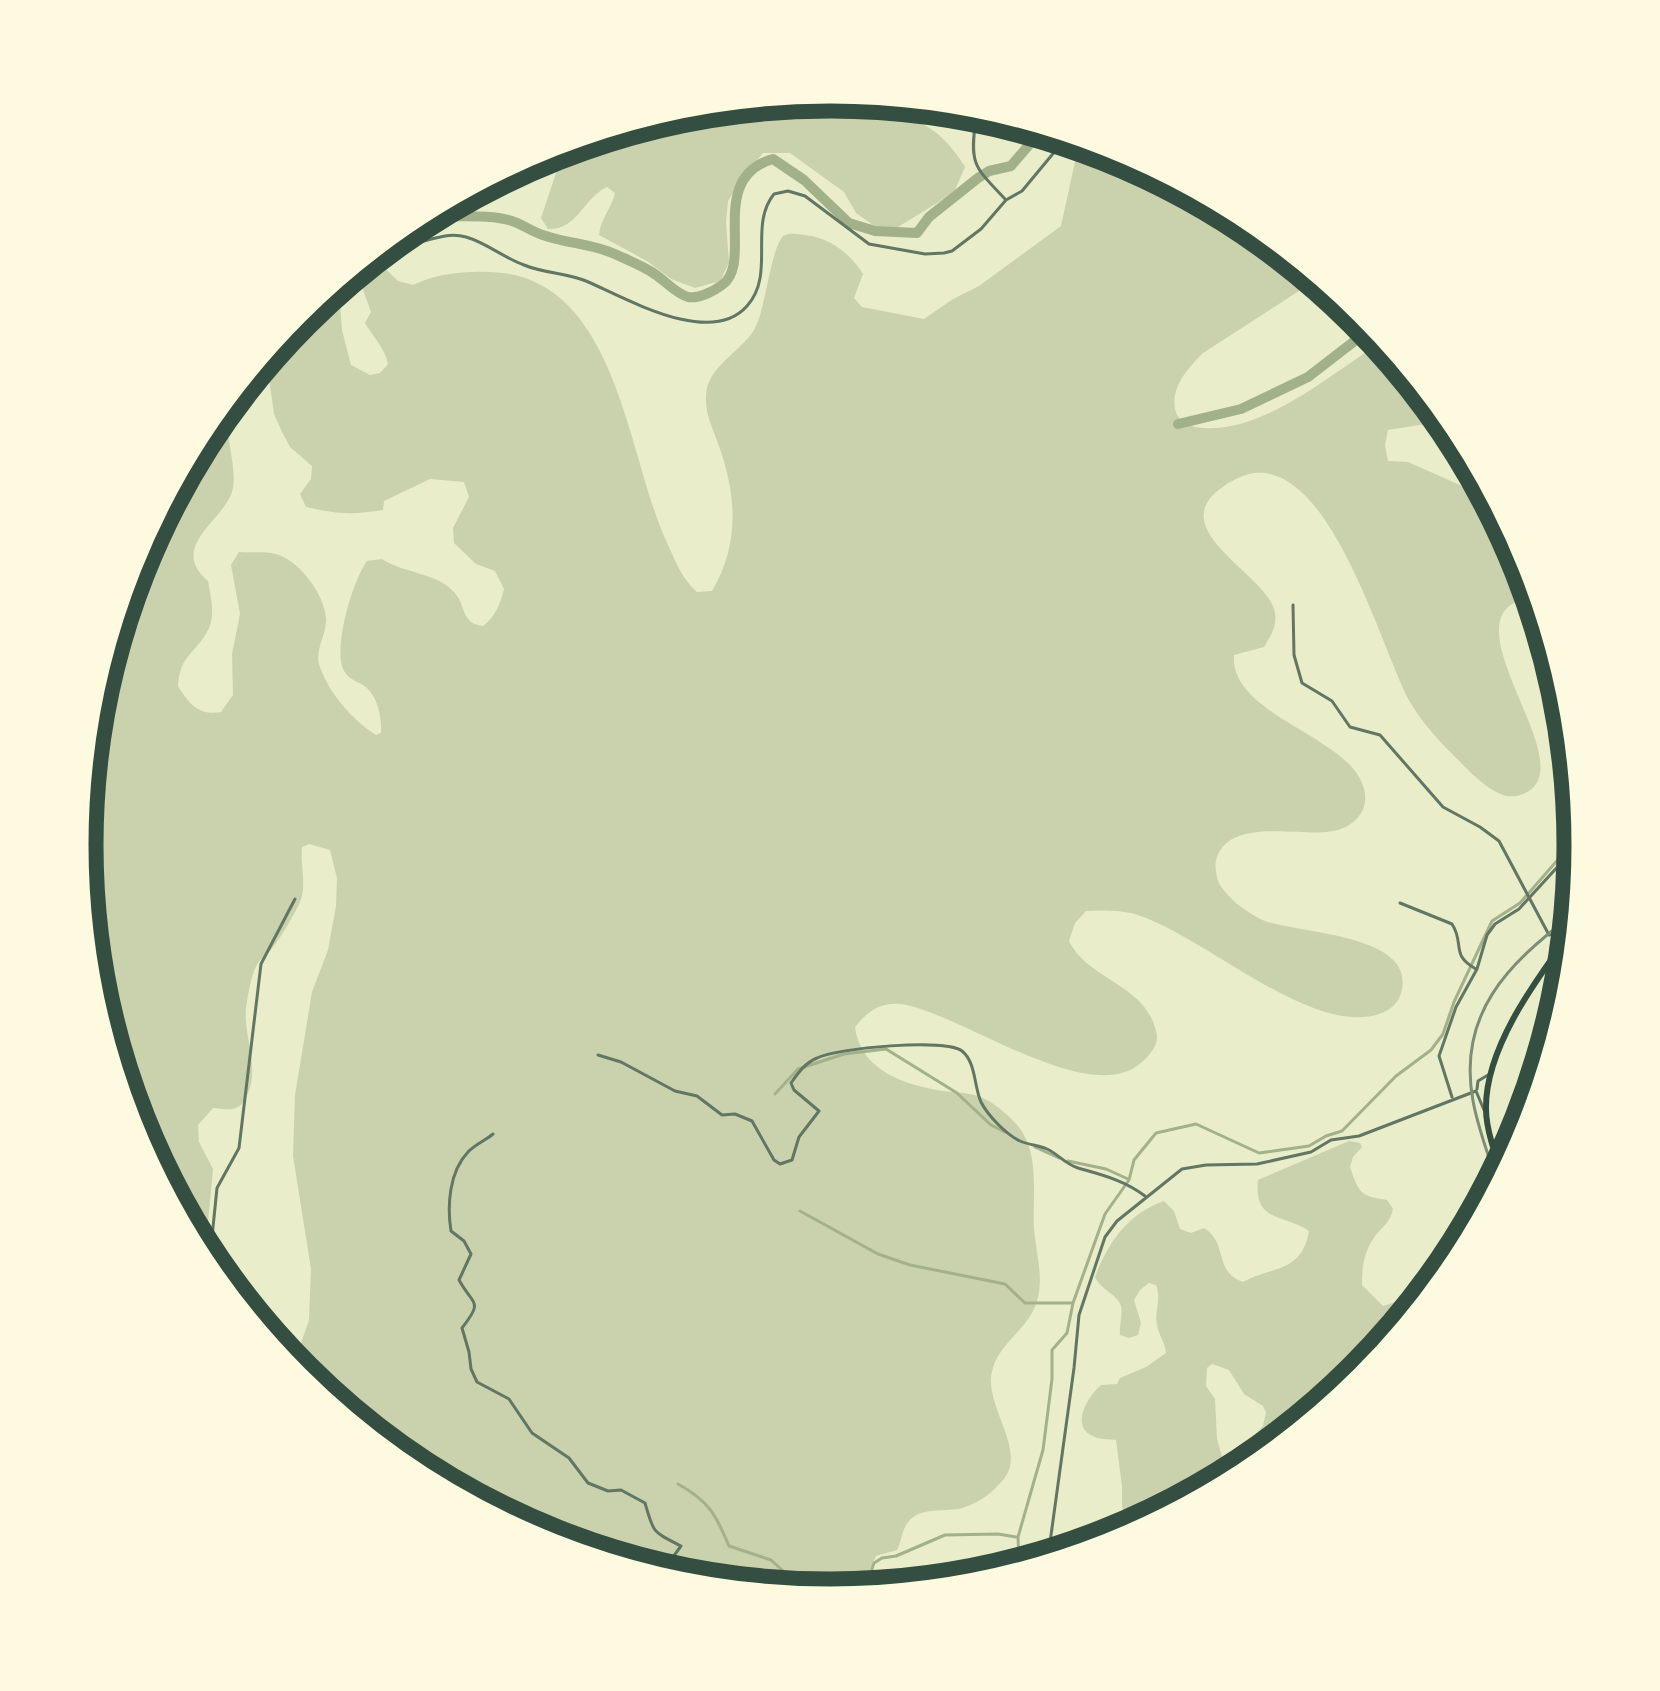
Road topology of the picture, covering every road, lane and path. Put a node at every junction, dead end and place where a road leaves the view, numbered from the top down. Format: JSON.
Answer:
{"nodes":[{"id":1,"x":975,"y":127,"type":"edge"},
{"id":2,"x":1058,"y":148,"type":"edge"},
{"id":3,"x":1006,"y":200,"type":"junction"},
{"id":4,"x":407,"y":246,"type":"edge"},
{"id":5,"x":1293,"y":605,"type":"dead end"},
{"id":6,"x":1563,"y":859,"type":"edge"},
{"id":7,"x":1528,"y":896,"type":"junction"},
{"id":8,"x":296,"y":899,"type":"dead end"},
{"id":9,"x":1400,"y":903,"type":"dead end"},
{"id":10,"x":1559,"y":932,"type":"edge"},
{"id":11,"x":1556,"y":955,"type":"edge"},
{"id":12,"x":1474,"y":968,"type":"junction"},
{"id":13,"x":598,"y":1055,"type":"dead end"},
{"id":14,"x":1490,"y":1074,"type":"junction"},
{"id":15,"x":1477,"y":1091,"type":"junction"},
{"id":16,"x":1453,"y":1099,"type":"junction"},
{"id":17,"x":1485,"y":1111,"type":"junction"},
{"id":18,"x":493,"y":1134,"type":"dead end"},
{"id":19,"x":1496,"y":1152,"type":"edge"},
{"id":20,"x":1145,"y":1196,"type":"junction"},
{"id":21,"x":213,"y":1242,"type":"edge"},
{"id":22,"x":1049,"y":1546,"type":"edge"},
{"id":23,"x":670,"y":1561,"type":"edge"}],
"edges":[{"from":1,"to":3,"type":"street"},
{"from":2,"to":3,"type":"street"},
{"from":3,"to":4,"type":"street"},
{"from":5,"to":7,"type":"street"},
{"from":6,"to":7,"type":"street"},
{"from":7,"to":10,"type":"street"},
{"from":7,"to":12,"type":"street"},
{"from":8,"to":21,"type":"street"},
{"from":9,"to":12,"type":"street"},
{"from":11,"to":14,"type":"main road"},
{"from":12,"to":16,"type":"street"},
{"from":13,"to":20,"type":"street"},
{"from":14,"to":15,"type":"street"},
{"from":14,"to":17,"type":"main road"},
{"from":15,"to":16,"type":"street"},
{"from":15,"to":17,"type":"street"},
{"from":16,"to":20,"type":"street"},
{"from":17,"to":19,"type":"main road"},
{"from":18,"to":23,"type":"street"},
{"from":20,"to":22,"type":"street"}]}
